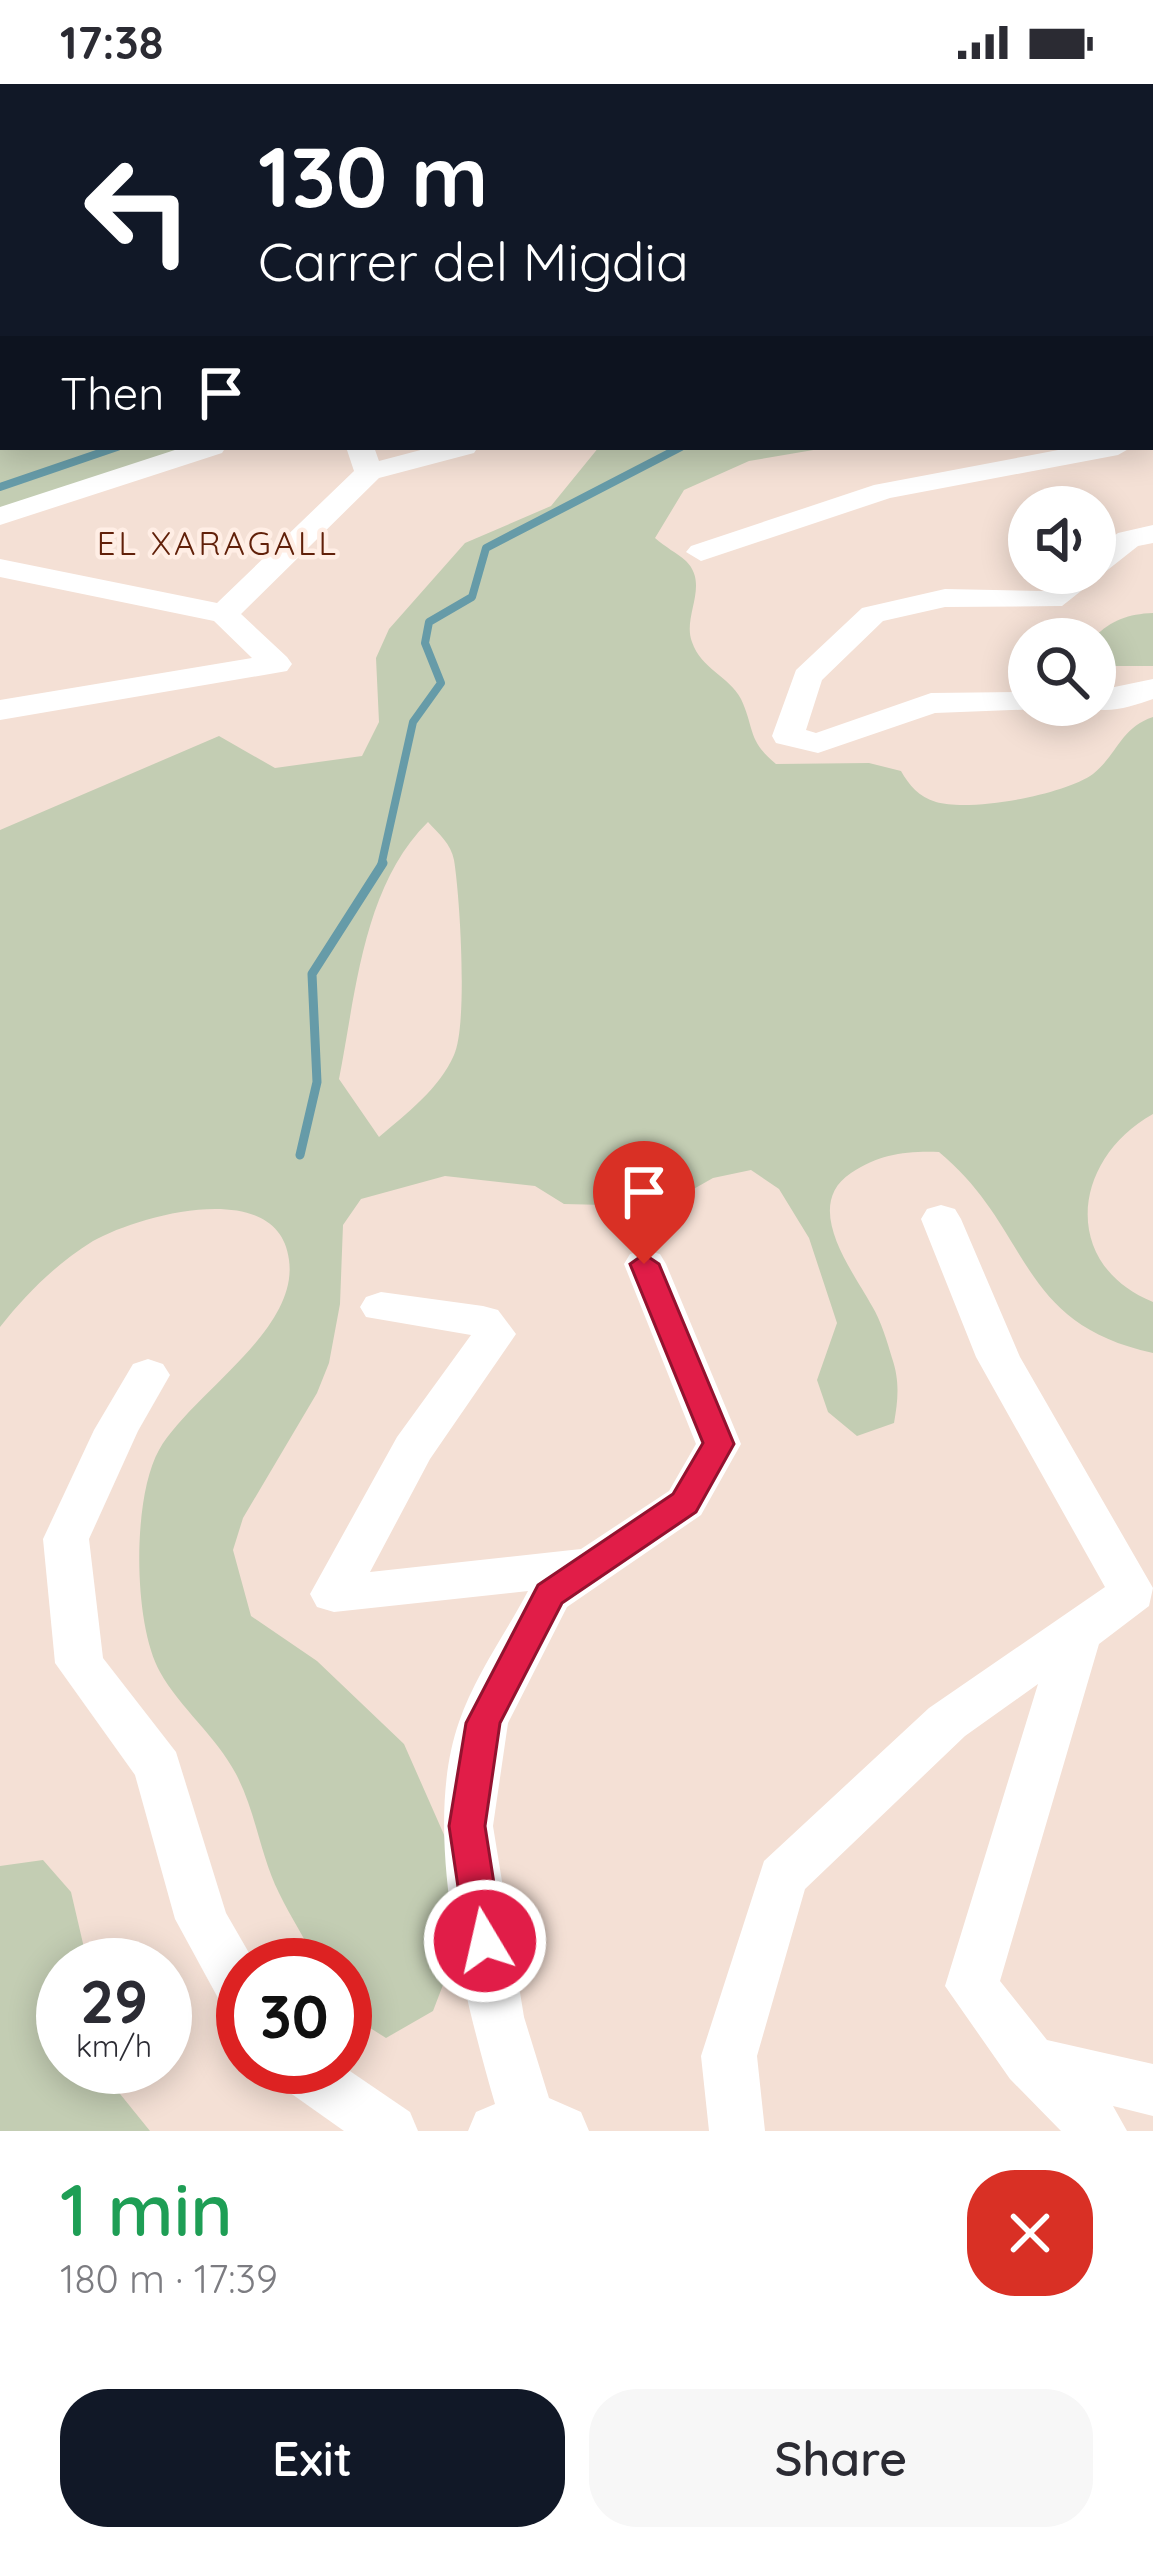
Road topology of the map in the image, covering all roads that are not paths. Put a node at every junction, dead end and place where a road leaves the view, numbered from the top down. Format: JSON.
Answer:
{"nodes":[{"id":1,"x":203,"y":450,"type":"edge"},
{"id":2,"x":439,"y":450,"type":"edge"},
{"id":3,"x":1102,"y":450,"type":"edge"},
{"id":4,"x":365,"y":459,"type":"edge"},
{"id":5,"x":0,"y":516,"type":"edge"},
{"id":6,"x":1153,"y":534,"type":"edge"},
{"id":7,"x":1116,"y":549,"type":"edge"},
{"id":8,"x":701,"y":551,"type":"dead end"},
{"id":9,"x":0,"y":568,"type":"edge"},
{"id":10,"x":1059,"y":594,"type":"edge"},
{"id":11,"x":224,"y":614,"type":"junction"},
{"id":12,"x":1153,"y":689,"type":"edge"},
{"id":13,"x":1116,"y":700,"type":"edge"},
{"id":14,"x":1008,"y":702,"type":"edge"},
{"id":15,"x":0,"y":710,"type":"edge"},
{"id":16,"x":941,"y":1220,"type":"dead end"},
{"id":17,"x":644,"y":1264,"type":"dead end"},
{"id":18,"x":381,"y":1307,"type":"dead end"},
{"id":19,"x":148,"y":1375,"type":"dead end"},
{"id":20,"x":592,"y":1566,"type":"junction"},
{"id":21,"x":1142,"y":1587,"type":"edge"},
{"id":22,"x":216,"y":1945,"type":"edge"},
{"id":23,"x":1030,"y":2060,"type":"junction"},
{"id":24,"x":1153,"y":2090,"type":"edge"},
{"id":25,"x":337,"y":2094,"type":"edge"},
{"id":26,"x":528,"y":2127,"type":"edge"},
{"id":27,"x":389,"y":2131,"type":"edge"},
{"id":28,"x":736,"y":2131,"type":"edge"},
{"id":29,"x":1099,"y":2131,"type":"edge"}],
"edges":[{"from":1,"to":5,"type":"street"},
{"from":2,"to":4,"type":"street"},
{"from":3,"to":8,"type":"street"},
{"from":4,"to":11,"type":"street"},
{"from":6,"to":7,"type":"street"},
{"from":9,"to":11,"type":"street"},
{"from":10,"to":14,"type":"street"},
{"from":11,"to":15,"type":"street"},
{"from":12,"to":13,"type":"street"},
{"from":16,"to":21,"type":"street"},
{"from":17,"to":20,"type":"street"},
{"from":18,"to":20,"type":"street"},
{"from":19,"to":22,"type":"street"},
{"from":20,"to":26,"type":"street"},
{"from":21,"to":23,"type":"street"},
{"from":21,"to":28,"type":"street"},
{"from":23,"to":24,"type":"street"},
{"from":23,"to":29,"type":"street"},
{"from":25,"to":27,"type":"street"}]}
